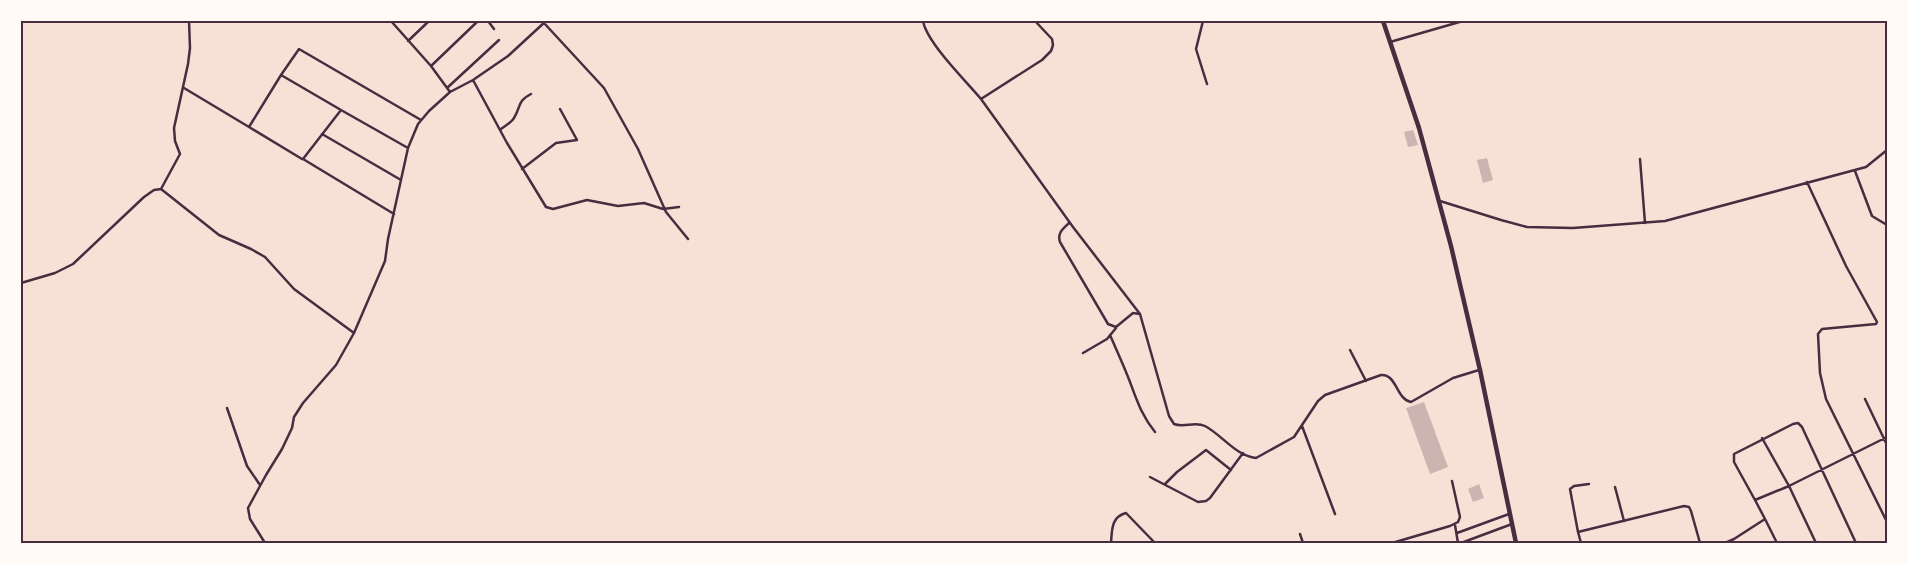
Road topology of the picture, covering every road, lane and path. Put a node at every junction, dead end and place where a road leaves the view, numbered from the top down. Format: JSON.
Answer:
{"nodes":[{"id":1,"x":189,"y":21,"type":"edge"},
{"id":2,"x":391,"y":21,"type":"edge"},
{"id":3,"x":429,"y":21,"type":"edge"},
{"id":4,"x":478,"y":21,"type":"edge"},
{"id":5,"x":488,"y":21,"type":"edge"},
{"id":6,"x":923,"y":21,"type":"edge"},
{"id":7,"x":1035,"y":21,"type":"edge"},
{"id":8,"x":1203,"y":21,"type":"edge"},
{"id":9,"x":1383,"y":21,"type":"edge"},
{"id":10,"x":1463,"y":21,"type":"edge"},
{"id":11,"x":545,"y":22,"type":"edge"},
{"id":12,"x":494,"y":29,"type":"dead end"},
{"id":13,"x":499,"y":40,"type":"dead end"},
{"id":14,"x":408,"y":41,"type":"junction"},
{"id":15,"x":1390,"y":42,"type":"junction"},
{"id":16,"x":431,"y":66,"type":"junction"},
{"id":17,"x":281,"y":75,"type":"junction"},
{"id":18,"x":473,"y":80,"type":"junction"},
{"id":19,"x":1207,"y":84,"type":"dead end"},
{"id":20,"x":184,"y":88,"type":"junction"},
{"id":21,"x":447,"y":88,"type":"junction"},
{"id":22,"x":450,"y":92,"type":"junction"},
{"id":23,"x":531,"y":94,"type":"dead end"},
{"id":24,"x":981,"y":99,"type":"junction"},
{"id":25,"x":560,"y":109,"type":"dead end"},
{"id":26,"x":341,"y":110,"type":"junction"},
{"id":27,"x":421,"y":120,"type":"junction"},
{"id":28,"x":249,"y":127,"type":"junction"},
{"id":29,"x":501,"y":129,"type":"junction"},
{"id":30,"x":322,"y":134,"type":"junction"},
{"id":31,"x":408,"y":148,"type":"junction"},
{"id":32,"x":1887,"y":150,"type":"edge"},
{"id":33,"x":303,"y":159,"type":"junction"},
{"id":34,"x":1640,"y":159,"type":"dead end"},
{"id":35,"x":522,"y":169,"type":"junction"},
{"id":36,"x":1855,"y":170,"type":"junction"},
{"id":37,"x":401,"y":180,"type":"junction"},
{"id":38,"x":1807,"y":182,"type":"junction"},
{"id":39,"x":161,"y":189,"type":"junction"},
{"id":40,"x":1439,"y":200,"type":"junction"},
{"id":41,"x":679,"y":207,"type":"dead end"},
{"id":42,"x":665,"y":209,"type":"junction"},
{"id":43,"x":394,"y":214,"type":"junction"},
{"id":44,"x":1070,"y":223,"type":"junction"},
{"id":45,"x":1644,"y":223,"type":"junction"},
{"id":46,"x":1887,"y":225,"type":"edge"},
{"id":47,"x":688,"y":239,"type":"dead end"},
{"id":48,"x":21,"y":283,"type":"edge"},
{"id":49,"x":1140,"y":314,"type":"junction"},
{"id":50,"x":1118,"y":327,"type":"junction"},
{"id":51,"x":354,"y":334,"type":"junction"},
{"id":52,"x":1110,"y":335,"type":"junction"},
{"id":53,"x":1350,"y":350,"type":"dead end"},
{"id":54,"x":1083,"y":353,"type":"dead end"},
{"id":55,"x":1480,"y":370,"type":"junction"},
{"id":56,"x":1366,"y":380,"type":"junction"},
{"id":57,"x":1865,"y":399,"type":"dead end"},
{"id":58,"x":227,"y":408,"type":"dead end"},
{"id":59,"x":1302,"y":426,"type":"junction"},
{"id":60,"x":1155,"y":432,"type":"dead end"},
{"id":61,"x":1885,"y":437,"type":"edge"},
{"id":62,"x":1762,"y":438,"type":"junction"},
{"id":63,"x":1887,"y":445,"type":"edge"},
{"id":64,"x":1243,"y":453,"type":"junction"},
{"id":65,"x":1851,"y":454,"type":"junction"},
{"id":66,"x":1821,"y":469,"type":"junction"},
{"id":67,"x":1230,"y":470,"type":"junction"},
{"id":68,"x":1150,"y":477,"type":"dead end"},
{"id":69,"x":1452,"y":480,"type":"dead end"},
{"id":70,"x":1165,"y":484,"type":"junction"},
{"id":71,"x":1589,"y":484,"type":"dead end"},
{"id":72,"x":260,"y":485,"type":"junction"},
{"id":73,"x":1789,"y":486,"type":"junction"},
{"id":74,"x":1615,"y":487,"type":"dead end"},
{"id":75,"x":1755,"y":500,"type":"junction"},
{"id":76,"x":1335,"y":514,"type":"dead end"},
{"id":77,"x":1510,"y":514,"type":"junction"},
{"id":78,"x":1765,"y":519,"type":"junction"},
{"id":79,"x":1624,"y":521,"type":"junction"},
{"id":80,"x":1887,"y":522,"type":"edge"},
{"id":81,"x":1455,"y":524,"type":"junction"},
{"id":82,"x":1512,"y":524,"type":"junction"},
{"id":83,"x":1578,"y":532,"type":"junction"},
{"id":84,"x":1457,"y":533,"type":"junction"},
{"id":85,"x":1300,"y":534,"type":"dead end"},
{"id":86,"x":1734,"y":541,"type":"edge"},
{"id":87,"x":1727,"y":542,"type":"edge"},
{"id":88,"x":265,"y":543,"type":"edge"},
{"id":89,"x":1111,"y":543,"type":"edge"},
{"id":90,"x":1155,"y":543,"type":"edge"},
{"id":91,"x":1303,"y":543,"type":"edge"},
{"id":92,"x":1392,"y":543,"type":"edge"},
{"id":93,"x":1459,"y":543,"type":"edge"},
{"id":94,"x":1516,"y":543,"type":"edge"},
{"id":95,"x":1581,"y":543,"type":"edge"},
{"id":96,"x":1700,"y":543,"type":"edge"},
{"id":97,"x":1777,"y":543,"type":"edge"},
{"id":98,"x":1816,"y":543,"type":"edge"},
{"id":99,"x":1856,"y":543,"type":"edge"}],
"edges":[{"from":1,"to":20,"type":"street"},
{"from":2,"to":14,"type":"street"},
{"from":3,"to":14,"type":"street"},
{"from":4,"to":16,"type":"street"},
{"from":5,"to":12,"type":"street"},
{"from":6,"to":24,"type":"street"},
{"from":7,"to":24,"type":"street"},
{"from":8,"to":19,"type":"street"},
{"from":9,"to":15,"type":"highway"},
{"from":10,"to":15,"type":"street"},
{"from":11,"to":18,"type":"street"},
{"from":11,"to":42,"type":"street"},
{"from":13,"to":21,"type":"street"},
{"from":14,"to":16,"type":"street"},
{"from":15,"to":40,"type":"highway"},
{"from":16,"to":21,"type":"street"},
{"from":17,"to":26,"type":"street"},
{"from":17,"to":27,"type":"street"},
{"from":17,"to":28,"type":"street"},
{"from":18,"to":22,"type":"street"},
{"from":18,"to":29,"type":"street"},
{"from":20,"to":28,"type":"street"},
{"from":20,"to":39,"type":"street"},
{"from":21,"to":22,"type":"street"},
{"from":22,"to":27,"type":"street"},
{"from":23,"to":29,"type":"street"},
{"from":24,"to":44,"type":"street"},
{"from":25,"to":35,"type":"street"},
{"from":26,"to":30,"type":"street"},
{"from":26,"to":31,"type":"street"},
{"from":27,"to":31,"type":"street"},
{"from":28,"to":33,"type":"street"},
{"from":29,"to":35,"type":"street"},
{"from":30,"to":33,"type":"street"},
{"from":30,"to":37,"type":"street"},
{"from":31,"to":37,"type":"street"},
{"from":32,"to":36,"type":"street"},
{"from":33,"to":43,"type":"street"},
{"from":34,"to":45,"type":"street"},
{"from":35,"to":42,"type":"street"},
{"from":36,"to":38,"type":"street"},
{"from":36,"to":46,"type":"street"},
{"from":37,"to":43,"type":"street"},
{"from":38,"to":45,"type":"street"},
{"from":38,"to":65,"type":"street"},
{"from":39,"to":48,"type":"street"},
{"from":39,"to":51,"type":"street"},
{"from":40,"to":45,"type":"street"},
{"from":40,"to":55,"type":"highway"},
{"from":41,"to":42,"type":"street"},
{"from":42,"to":47,"type":"street"},
{"from":43,"to":51,"type":"street"},
{"from":44,"to":49,"type":"street"},
{"from":44,"to":50,"type":"street"},
{"from":49,"to":50,"type":"street"},
{"from":49,"to":64,"type":"street"},
{"from":50,"to":52,"type":"street"},
{"from":51,"to":72,"type":"street"},
{"from":52,"to":54,"type":"street"},
{"from":52,"to":60,"type":"street"},
{"from":53,"to":56,"type":"street"},
{"from":55,"to":56,"type":"street"},
{"from":55,"to":77,"type":"highway"},
{"from":56,"to":59,"type":"street"},
{"from":57,"to":61,"type":"street"},
{"from":58,"to":72,"type":"street"},
{"from":59,"to":64,"type":"street"},
{"from":59,"to":76,"type":"street"},
{"from":61,"to":63,"type":"street"},
{"from":61,"to":65,"type":"street"},
{"from":62,"to":66,"type":"street"},
{"from":62,"to":73,"type":"street"},
{"from":62,"to":75,"type":"street"},
{"from":64,"to":67,"type":"street"},
{"from":65,"to":66,"type":"street"},
{"from":65,"to":80,"type":"street"},
{"from":66,"to":73,"type":"street"},
{"from":66,"to":99,"type":"street"},
{"from":67,"to":70,"type":"street"},
{"from":67,"to":70,"type":"street"},
{"from":68,"to":70,"type":"street"},
{"from":69,"to":81,"type":"street"},
{"from":71,"to":83,"type":"street"},
{"from":72,"to":88,"type":"street"},
{"from":73,"to":75,"type":"street"},
{"from":73,"to":98,"type":"street"},
{"from":74,"to":79,"type":"street"},
{"from":75,"to":78,"type":"street"},
{"from":77,"to":82,"type":"highway"},
{"from":77,"to":84,"type":"street"},
{"from":78,"to":86,"type":"street"},
{"from":78,"to":97,"type":"street"},
{"from":79,"to":83,"type":"street"},
{"from":79,"to":96,"type":"street"},
{"from":81,"to":84,"type":"street"},
{"from":81,"to":92,"type":"street"},
{"from":82,"to":93,"type":"street"},
{"from":82,"to":94,"type":"highway"},
{"from":83,"to":95,"type":"street"},
{"from":84,"to":93,"type":"street"},
{"from":85,"to":91,"type":"street"},
{"from":86,"to":87,"type":"street"},
{"from":89,"to":90,"type":"street"}]}
